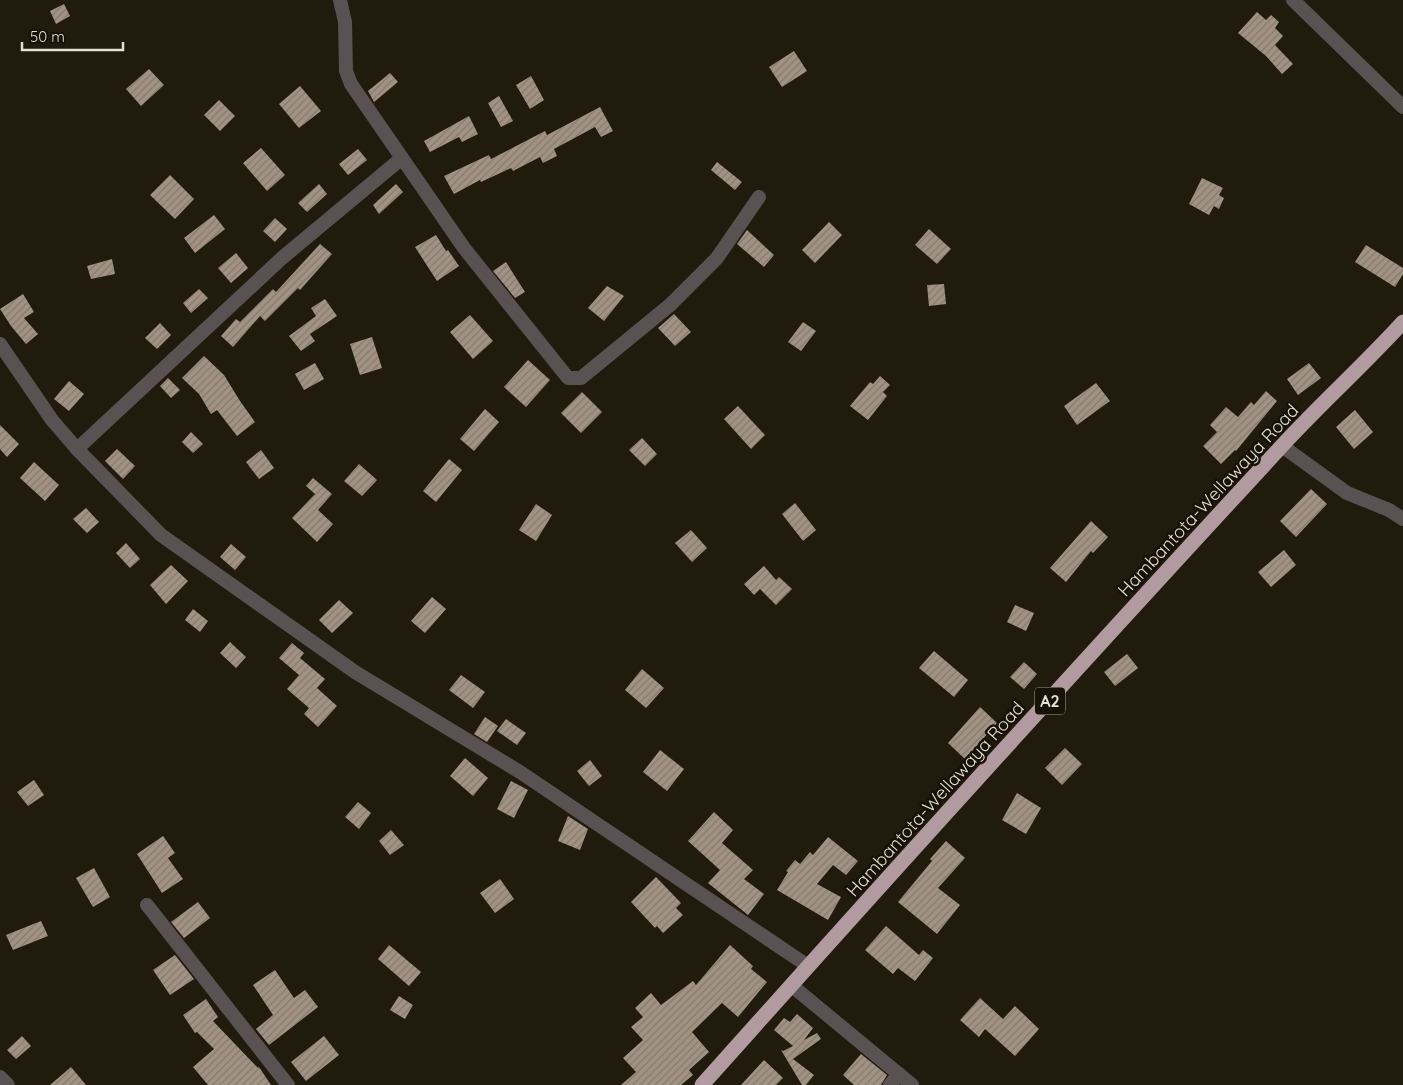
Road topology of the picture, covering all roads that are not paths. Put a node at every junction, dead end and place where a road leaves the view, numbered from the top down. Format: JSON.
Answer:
{"nodes":[{"id":1,"x":340,"y":0,"type":"edge"},
{"id":2,"x":1293,"y":0,"type":"edge"},
{"id":3,"x":1403,"y":107,"type":"edge"},
{"id":4,"x":402,"y":158,"type":"junction"},
{"id":5,"x":759,"y":197,"type":"dead end"},
{"id":6,"x":1403,"y":322,"type":"edge"},
{"id":7,"x":0,"y":344,"type":"edge"},
{"id":8,"x":1282,"y":446,"type":"junction"},
{"id":9,"x":77,"y":449,"type":"junction"},
{"id":10,"x":1403,"y":519,"type":"edge"},
{"id":11,"x":147,"y":905,"type":"dead end"},
{"id":12,"x":808,"y":966,"type":"junction"},
{"id":13,"x":791,"y":985,"type":"junction"},
{"id":14,"x":0,"y":1077,"type":"edge"},
{"id":15,"x":894,"y":1080,"type":"edge"},
{"id":16,"x":8,"y":1085,"type":"edge"},
{"id":17,"x":288,"y":1085,"type":"edge"},
{"id":18,"x":702,"y":1085,"type":"edge"},
{"id":19,"x":912,"y":1085,"type":"edge"}],
"edges":[{"from":1,"to":4,"type":"street"},
{"from":2,"to":3,"type":"street"},
{"from":4,"to":5,"type":"street"},
{"from":4,"to":9,"type":"street"},
{"from":6,"to":8,"type":"highway","name":"Hambantota-Wellawaya Road","number":"A2"},
{"from":7,"to":9,"type":"street"},
{"from":8,"to":10,"type":"street"},
{"from":8,"to":12,"type":"highway","name":"Hambantota-Wellawaya Road","number":"A2"},
{"from":9,"to":12,"type":"street"},
{"from":11,"to":17,"type":"street"},
{"from":12,"to":13,"type":"highway","name":"Hambantota-Wellawaya Road","number":"A2"},
{"from":13,"to":15,"type":"street"},
{"from":13,"to":18,"type":"highway","name":"Hambantota-Wellawaya Road","number":"A2"},
{"from":14,"to":16,"type":"street"},
{"from":15,"to":19,"type":"street"}]}
